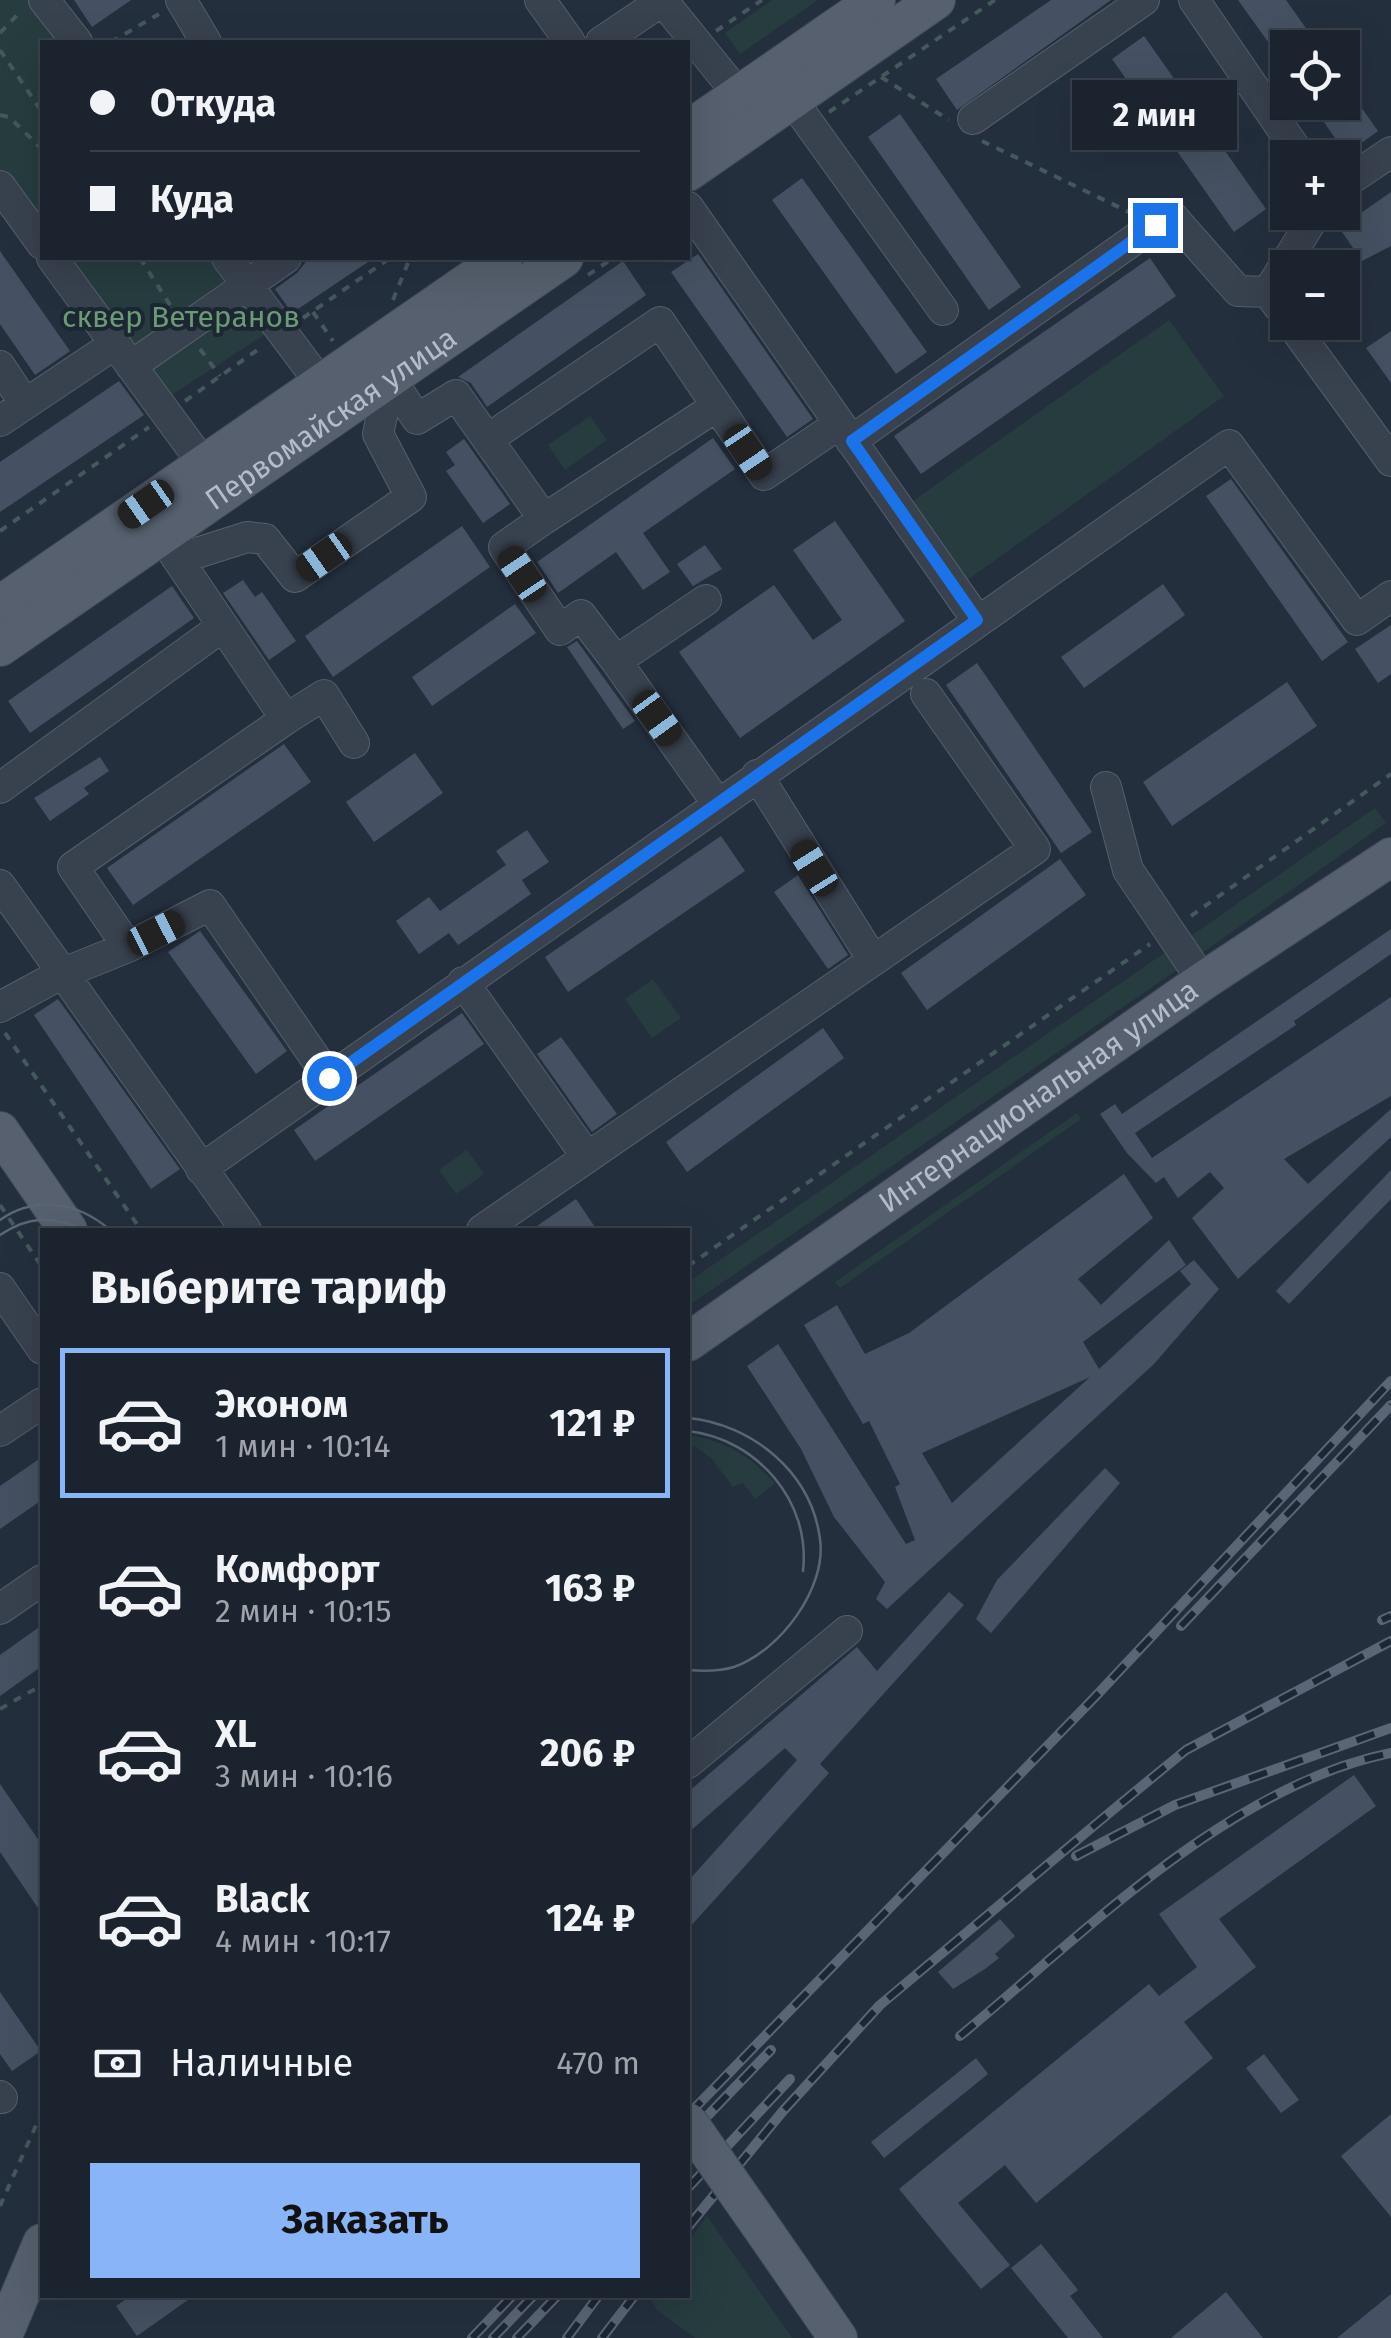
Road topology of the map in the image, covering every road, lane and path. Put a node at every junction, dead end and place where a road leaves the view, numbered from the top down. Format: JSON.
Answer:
{"nodes":[{"id":1,"x":31,"y":0,"type":"edge"},
{"id":2,"x":44,"y":0,"type":"edge"},
{"id":3,"x":540,"y":0,"type":"edge"},
{"id":4,"x":662,"y":0,"type":"edge"},
{"id":5,"x":762,"y":0,"type":"edge"},
{"id":6,"x":876,"y":0,"type":"edge"},
{"id":7,"x":936,"y":0,"type":"edge"},
{"id":8,"x":995,"y":0,"type":"edge"},
{"id":9,"x":1144,"y":0,"type":"edge"},
{"id":10,"x":1194,"y":0,"type":"edge"},
{"id":11,"x":180,"y":1,"type":"edge"},
{"id":12,"x":0,"y":33,"type":"edge"},
{"id":13,"x":75,"y":40,"type":"edge"},
{"id":14,"x":114,"y":40,"type":"edge"},
{"id":15,"x":205,"y":40,"type":"edge"},
{"id":16,"x":569,"y":40,"type":"edge"},
{"id":17,"x":604,"y":40,"type":"edge"},
{"id":18,"x":697,"y":45,"type":"junction"},
{"id":19,"x":0,"y":50,"type":"edge"},
{"id":20,"x":881,"y":77,"type":"junction"},
{"id":21,"x":750,"y":108,"type":"junction"},
{"id":22,"x":40,"y":109,"type":"edge"},
{"id":23,"x":801,"y":113,"type":"junction"},
{"id":24,"x":0,"y":114,"type":"edge"},
{"id":25,"x":9,"y":117,"type":"junction"},
{"id":26,"x":0,"y":124,"type":"edge"},
{"id":27,"x":967,"y":127,"type":"junction"},
{"id":28,"x":690,"y":129,"type":"edge"},
{"id":29,"x":1290,"y":140,"type":"edge"},
{"id":30,"x":40,"y":147,"type":"edge"},
{"id":31,"x":1391,"y":152,"type":"edge"},
{"id":32,"x":690,"y":170,"type":"edge"},
{"id":33,"x":1360,"y":173,"type":"edge"},
{"id":34,"x":0,"y":186,"type":"edge"},
{"id":35,"x":690,"y":210,"type":"edge"},
{"id":36,"x":1155,"y":225,"type":"junction"},
{"id":37,"x":1306,"y":230,"type":"edge"},
{"id":38,"x":40,"y":241,"type":"edge"},
{"id":39,"x":53,"y":260,"type":"edge"},
{"id":40,"x":141,"y":260,"type":"edge"},
{"id":41,"x":228,"y":260,"type":"edge"},
{"id":42,"x":283,"y":260,"type":"edge"},
{"id":43,"x":387,"y":260,"type":"edge"},
{"id":44,"x":409,"y":260,"type":"edge"},
{"id":45,"x":500,"y":260,"type":"edge"},
{"id":46,"x":561,"y":260,"type":"edge"},
{"id":47,"x":246,"y":285,"type":"junction"},
{"id":48,"x":1268,"y":292,"type":"junction"},
{"id":49,"x":1270,"y":295,"type":"edge"},
{"id":50,"x":392,"y":303,"type":"dead end"},
{"id":51,"x":943,"y":310,"type":"dead end"},
{"id":52,"x":183,"y":326,"type":"junction"},
{"id":53,"x":281,"y":333,"type":"junction"},
{"id":54,"x":349,"y":334,"type":"dead end"},
{"id":55,"x":1303,"y":340,"type":"edge"},
{"id":56,"x":334,"y":344,"type":"dead end"},
{"id":57,"x":123,"y":355,"type":"junction"},
{"id":58,"x":0,"y":366,"type":"edge"},
{"id":59,"x":220,"y":376,"type":"junction"},
{"id":60,"x":390,"y":378,"type":"junction"},
{"id":61,"x":320,"y":384,"type":"junction"},
{"id":62,"x":717,"y":406,"type":"junction"},
{"id":63,"x":13,"y":412,"type":"edge"},
{"id":64,"x":166,"y":414,"type":"junction"},
{"id":65,"x":845,"y":432,"type":"junction"},
{"id":66,"x":488,"y":439,"type":"junction"},
{"id":67,"x":1391,"y":461,"type":"edge"},
{"id":68,"x":214,"y":479,"type":"junction"},
{"id":69,"x":544,"y":519,"type":"junction"},
{"id":70,"x":0,"y":531,"type":"edge"},
{"id":71,"x":170,"y":547,"type":"junction"},
{"id":72,"x":1391,"y":596,"type":"edge"},
{"id":73,"x":706,"y":600,"type":"dead end"},
{"id":74,"x":977,"y":620,"type":"junction"},
{"id":75,"x":5,"y":624,"type":"edge"},
{"id":76,"x":223,"y":626,"type":"junction"},
{"id":77,"x":616,"y":661,"type":"junction"},
{"id":78,"x":926,"y":694,"type":"dead end"},
{"id":79,"x":286,"y":719,"type":"junction"},
{"id":80,"x":354,"y":744,"type":"dead end"},
{"id":81,"x":1391,"y":774,"type":"edge"},
{"id":82,"x":756,"y":775,"type":"junction"},
{"id":83,"x":1106,"y":787,"type":"dead end"},
{"id":84,"x":0,"y":788,"type":"edge"},
{"id":85,"x":717,"y":803,"type":"junction"},
{"id":86,"x":1391,"y":858,"type":"edge"},
{"id":87,"x":0,"y":886,"type":"edge"},
{"id":88,"x":1169,"y":931,"type":"junction"},
{"id":89,"x":128,"y":946,"type":"junction"},
{"id":90,"x":872,"y":960,"type":"junction"},
{"id":91,"x":61,"y":974,"type":"junction"},
{"id":92,"x":1203,"y":981,"type":"junction"},
{"id":93,"x":463,"y":982,"type":"junction"},
{"id":94,"x":0,"y":1008,"type":"edge"},
{"id":95,"x":0,"y":1026,"type":"edge"},
{"id":96,"x":329,"y":1078,"type":"junction"},
{"id":97,"x":0,"y":1131,"type":"edge"},
{"id":98,"x":587,"y":1157,"type":"junction"},
{"id":99,"x":202,"y":1169,"type":"junction"},
{"id":100,"x":0,"y":1204,"type":"edge"},
{"id":101,"x":67,"y":1228,"type":"edge"},
{"id":102,"x":141,"y":1228,"type":"edge"},
{"id":103,"x":245,"y":1228,"type":"edge"},
{"id":104,"x":485,"y":1228,"type":"edge"},
{"id":105,"x":40,"y":1263,"type":"edge"},
{"id":106,"x":690,"y":1265,"type":"edge"},
{"id":107,"x":0,"y":1288,"type":"edge"},
{"id":108,"x":690,"y":1341,"type":"edge"},
{"id":109,"x":40,"y":1346,"type":"edge"},
{"id":110,"x":40,"y":1404,"type":"edge"},
{"id":111,"x":0,"y":1430,"type":"edge"},
{"id":112,"x":40,"y":1581,"type":"edge"},
{"id":113,"x":0,"y":1608,"type":"edge"},
{"id":114,"x":848,"y":1631,"type":"dead end"},
{"id":115,"x":40,"y":1685,"type":"edge"},
{"id":116,"x":0,"y":1709,"type":"edge"},
{"id":117,"x":690,"y":1761,"type":"edge"},
{"id":118,"x":40,"y":2116,"type":"edge"},
{"id":119,"x":690,"y":2125,"type":"edge"},
{"id":120,"x":0,"y":2206,"type":"edge"},
{"id":121,"x":40,"y":2248,"type":"edge"},
{"id":122,"x":2,"y":2338,"type":"edge"},
{"id":123,"x":838,"y":2338,"type":"edge"}],
"edges":[{"from":1,"to":12,"type":"path"},
{"from":2,"to":13,"type":"street"},
{"from":3,"to":16,"type":"street"},
{"from":4,"to":17,"type":"street"},
{"from":4,"to":18,"type":"street"},
{"from":5,"to":18,"type":"path"},
{"from":6,"to":21,"type":"main road"},
{"from":7,"to":23,"type":"main road"},
{"from":8,"to":20,"type":"path"},
{"from":9,"to":27,"type":"street"},
{"from":10,"to":29,"type":"street"},
{"from":11,"to":14,"type":"path"},
{"from":11,"to":15,"type":"street"},
{"from":18,"to":21,"type":"street"},
{"from":19,"to":22,"type":"path"},
{"from":20,"to":23,"type":"path"},
{"from":20,"to":27,"type":"path"},
{"from":21,"to":23,"type":"main road"},
{"from":21,"to":28,"type":"main road"},
{"from":21,"to":32,"type":"main road"},
{"from":23,"to":51,"type":"street"},
{"from":24,"to":25,"type":"path"},
{"from":25,"to":26,"type":"path"},
{"from":25,"to":30,"type":"path"},
{"from":27,"to":36,"type":"path"},
{"from":31,"to":33,"type":"street"},
{"from":34,"to":38,"type":"street"},
{"from":35,"to":65,"type":"street"},
{"from":36,"to":48,"type":"street"},
{"from":36,"to":65,"type":"street"},
{"from":37,"to":48,"type":"street"},
{"from":39,"to":57,"type":"street"},
{"from":40,"to":52,"type":"path"},
{"from":41,"to":47,"type":"street"},
{"from":42,"to":47,"type":"street"},
{"from":43,"to":53,"type":"path"},
{"from":44,"to":50,"type":"path"},
{"from":45,"to":61,"type":"main road","name":"Первомайская улица"},
{"from":46,"to":60,"type":"main road","name":"Первомайская улица"},
{"from":47,"to":52,"type":"street"},
{"from":47,"to":53,"type":"street"},
{"from":48,"to":49,"type":"street"},
{"from":52,"to":57,"type":"street"},
{"from":52,"to":59,"type":"path"},
{"from":53,"to":59,"type":"path"},
{"from":53,"to":61,"type":"street"},
{"from":54,"to":56,"type":"path"},
{"from":55,"to":67,"type":"street"},
{"from":57,"to":63,"type":"street"},
{"from":57,"to":64,"type":"street"},
{"from":58,"to":63,"type":"street"},
{"from":59,"to":64,"type":"path"},
{"from":60,"to":66,"type":"street"},
{"from":60,"to":68,"type":"main road","name":"Первомайская улица"},
{"from":60,"to":71,"type":"street"},
{"from":61,"to":68,"type":"main road","name":"Первомайская улица"},
{"from":62,"to":65,"type":"street"},
{"from":62,"to":66,"type":"street"},
{"from":62,"to":69,"type":"street"},
{"from":64,"to":68,"type":"street"},
{"from":64,"to":70,"type":"path"},
{"from":65,"to":74,"type":"street"},
{"from":66,"to":69,"type":"street"},
{"from":68,"to":71,"type":"main road","name":"Первомайская улица"},
{"from":68,"to":75,"type":"main road","name":"Первомайская улица"},
{"from":69,"to":77,"type":"street"},
{"from":71,"to":75,"type":"main road","name":"Первомайская улица"},
{"from":71,"to":76,"type":"street"},
{"from":72,"to":74,"type":"street"},
{"from":73,"to":77,"type":"street"},
{"from":74,"to":82,"type":"street"},
{"from":76,"to":79,"type":"street"},
{"from":76,"to":84,"type":"street"},
{"from":77,"to":85,"type":"street"},
{"from":78,"to":90,"type":"street"},
{"from":79,"to":80,"type":"street"},
{"from":79,"to":89,"type":"street"},
{"from":81,"to":88,"type":"path"},
{"from":82,"to":85,"type":"street"},
{"from":82,"to":90,"type":"street"},
{"from":83,"to":88,"type":"street"},
{"from":85,"to":93,"type":"street"},
{"from":86,"to":92,"type":"main road","name":"Интернациональная улица"},
{"from":87,"to":91,"type":"street"},
{"from":88,"to":92,"type":"street"},
{"from":88,"to":106,"type":"path"},
{"from":89,"to":91,"type":"street"},
{"from":89,"to":96,"type":"street"},
{"from":90,"to":98,"type":"street"},
{"from":91,"to":94,"type":"street"},
{"from":91,"to":99,"type":"street"},
{"from":92,"to":108,"type":"main road","name":"Интернациональная улица"},
{"from":93,"to":96,"type":"street"},
{"from":93,"to":98,"type":"street"},
{"from":95,"to":102,"type":"path"},
{"from":96,"to":99,"type":"street"},
{"from":97,"to":101,"type":"main road"},
{"from":98,"to":104,"type":"street"},
{"from":99,"to":103,"type":"street"},
{"from":100,"to":105,"type":"path"},
{"from":107,"to":109,"type":"street"},
{"from":110,"to":111,"type":"street"},
{"from":112,"to":113,"type":"street"},
{"from":114,"to":117,"type":"street"},
{"from":115,"to":116,"type":"path"},
{"from":118,"to":120,"type":"path"},
{"from":119,"to":123,"type":"main road","bridge":true},
{"from":121,"to":122,"type":"main road"}]}
